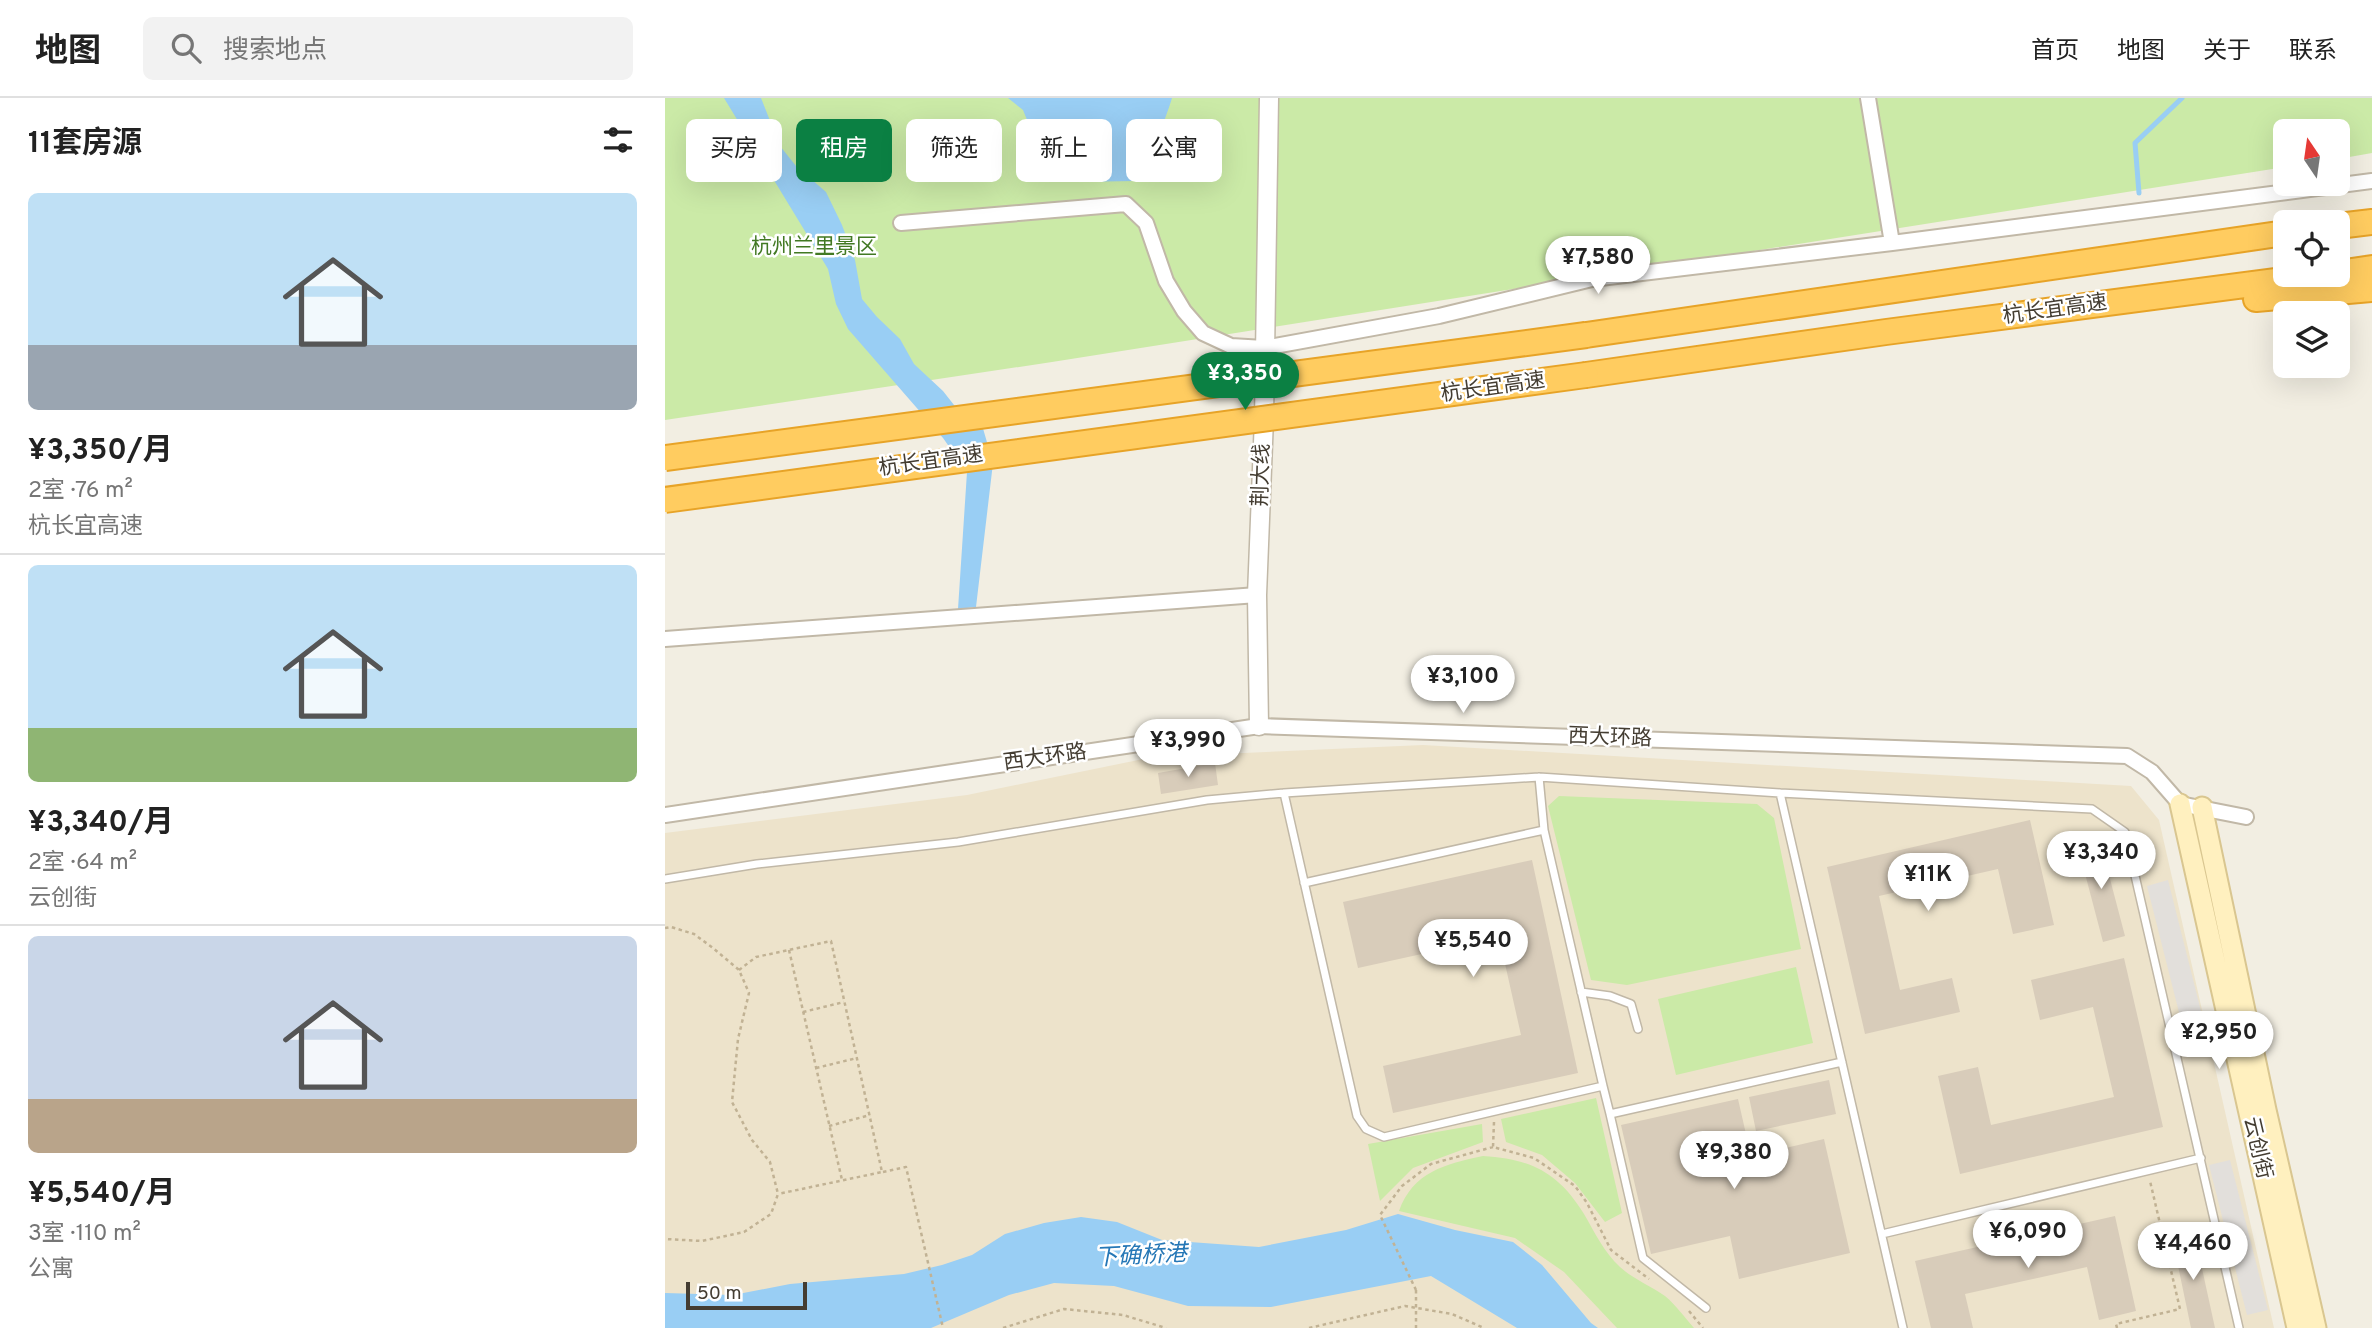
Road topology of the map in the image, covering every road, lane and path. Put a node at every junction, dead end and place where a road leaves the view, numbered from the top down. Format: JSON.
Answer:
{"nodes":[{"id":1,"x":1269,"y":98,"type":"edge"},
{"id":2,"x":1868,"y":98,"type":"edge"},
{"id":3,"x":2372,"y":181,"type":"edge"},
{"id":4,"x":2372,"y":222,"type":"edge"},
{"id":5,"x":901,"y":223,"type":"dead end"},
{"id":6,"x":2350,"y":225,"type":"edge"},
{"id":7,"x":2273,"y":235,"type":"edge"},
{"id":8,"x":1892,"y":243,"type":"junction"},
{"id":9,"x":2372,"y":268,"type":"edge"},
{"id":10,"x":2350,"y":271,"type":"edge"},
{"id":11,"x":2273,"y":281,"type":"edge"},
{"id":12,"x":2372,"y":289,"type":"edge"},
{"id":13,"x":1886,"y":332,"type":"junction"},
{"id":14,"x":1264,"y":348,"type":"junction"},
{"id":15,"x":665,"y":457,"type":"edge"},
{"id":16,"x":665,"y":500,"type":"edge"},
{"id":17,"x":1257,"y":595,"type":"junction"},
{"id":18,"x":665,"y":639,"type":"edge"},
{"id":19,"x":1259,"y":726,"type":"junction"},
{"id":20,"x":1539,"y":777,"type":"junction"},
{"id":21,"x":1283,"y":793,"type":"junction"},
{"id":22,"x":1780,"y":793,"type":"junction"},
{"id":23,"x":2180,"y":804,"type":"junction"},
{"id":24,"x":2202,"y":807,"type":"junction"},
{"id":25,"x":665,"y":816,"type":"edge"},
{"id":26,"x":2246,"y":817,"type":"dead end"},
{"id":27,"x":1544,"y":830,"type":"junction"},
{"id":28,"x":665,"y":879,"type":"edge"},
{"id":29,"x":1304,"y":883,"type":"junction"},
{"id":30,"x":665,"y":928,"type":"edge"},
{"id":31,"x":789,"y":950,"type":"junction"},
{"id":32,"x":739,"y":970,"type":"junction"},
{"id":33,"x":1581,"y":992,"type":"junction"},
{"id":34,"x":844,"y":1002,"type":"junction"},
{"id":35,"x":803,"y":1012,"type":"junction"},
{"id":36,"x":1638,"y":1029,"type":"dead end"},
{"id":37,"x":857,"y":1058,"type":"junction"},
{"id":38,"x":1842,"y":1062,"type":"junction"},
{"id":39,"x":816,"y":1068,"type":"junction"},
{"id":40,"x":1603,"y":1086,"type":"junction"},
{"id":41,"x":1495,"y":1111,"type":"junction"},
{"id":42,"x":1610,"y":1114,"type":"junction"},
{"id":43,"x":870,"y":1115,"type":"junction"},
{"id":44,"x":829,"y":1126,"type":"junction"},
{"id":45,"x":1493,"y":1147,"type":"junction"},
{"id":46,"x":2201,"y":1158,"type":"junction"},
{"id":47,"x":2148,"y":1171,"type":"junction"},
{"id":48,"x":882,"y":1172,"type":"junction"},
{"id":49,"x":842,"y":1180,"type":"junction"},
{"id":50,"x":778,"y":1194,"type":"junction"},
{"id":51,"x":1882,"y":1234,"type":"junction"},
{"id":52,"x":665,"y":1239,"type":"edge"},
{"id":53,"x":1651,"y":1280,"type":"dead end"},
{"id":54,"x":1706,"y":1308,"type":"dead end"},
{"id":55,"x":1688,"y":1309,"type":"dead end"},
{"id":56,"x":943,"y":1328,"type":"edge"},
{"id":57,"x":1003,"y":1328,"type":"edge"},
{"id":58,"x":1166,"y":1328,"type":"edge"},
{"id":59,"x":1309,"y":1328,"type":"edge"},
{"id":60,"x":1416,"y":1328,"type":"edge"},
{"id":61,"x":1483,"y":1328,"type":"edge"},
{"id":62,"x":1703,"y":1328,"type":"edge"},
{"id":63,"x":1903,"y":1328,"type":"edge"},
{"id":64,"x":2117,"y":1328,"type":"edge"},
{"id":65,"x":2239,"y":1328,"type":"edge"},
{"id":66,"x":2297,"y":1328,"type":"edge"},
{"id":67,"x":2316,"y":1328,"type":"edge"}],
"edges":[{"from":1,"to":14,"type":"street","name":"荆大线"},
{"from":2,"to":8,"type":"street"},
{"from":3,"to":8,"type":"street"},
{"from":4,"to":6,"type":"highway"},
{"from":5,"to":14,"type":"street"},
{"from":7,"to":15,"type":"highway","name":"杭长宜高速","bridge":true},
{"from":8,"to":14,"type":"street"},
{"from":9,"to":10,"type":"highway"},
{"from":11,"to":13,"type":"highway","name":"杭长宜高速"},
{"from":12,"to":13,"type":"highway"},
{"from":13,"to":16,"type":"highway","name":"杭长宜高速","bridge":true},
{"from":14,"to":17,"type":"street","name":"荆大线"},
{"from":17,"to":18,"type":"street"},
{"from":17,"to":19,"type":"street","name":"荆大线"},
{"from":19,"to":23,"type":"street","name":"西大环路"},
{"from":19,"to":25,"type":"street","name":"西大环路"},
{"from":20,"to":21,"type":"lane"},
{"from":20,"to":22,"type":"lane"},
{"from":20,"to":27,"type":"lane"},
{"from":21,"to":28,"type":"lane"},
{"from":21,"to":29,"type":"lane"},
{"from":22,"to":38,"type":"lane"},
{"from":22,"to":46,"type":"lane"},
{"from":23,"to":24,"type":"street"},
{"from":23,"to":66,"type":"main road","name":"云创街"},
{"from":24,"to":26,"type":"street"},
{"from":24,"to":67,"type":"main road","name":"云创街"},
{"from":27,"to":29,"type":"lane"},
{"from":27,"to":33,"type":"lane"},
{"from":29,"to":41,"type":"lane"},
{"from":30,"to":32,"type":"path"},
{"from":31,"to":32,"type":"path"},
{"from":31,"to":34,"type":"path"},
{"from":31,"to":35,"type":"path"},
{"from":32,"to":50,"type":"path"},
{"from":33,"to":36,"type":"lane"},
{"from":33,"to":40,"type":"lane"},
{"from":34,"to":35,"type":"path"},
{"from":34,"to":37,"type":"path"},
{"from":35,"to":39,"type":"path"},
{"from":37,"to":39,"type":"path"},
{"from":37,"to":43,"type":"path"},
{"from":38,"to":42,"type":"lane"},
{"from":38,"to":51,"type":"lane"},
{"from":39,"to":44,"type":"path"},
{"from":40,"to":41,"type":"lane"},
{"from":40,"to":42,"type":"lane"},
{"from":41,"to":45,"type":"path"},
{"from":42,"to":54,"type":"lane"},
{"from":43,"to":44,"type":"path"},
{"from":43,"to":48,"type":"path"},
{"from":44,"to":49,"type":"path"},
{"from":45,"to":53,"type":"path"},
{"from":45,"to":60,"type":"path","bridge":true},
{"from":46,"to":47,"type":"lane"},
{"from":46,"to":65,"type":"lane"},
{"from":47,"to":51,"type":"lane"},
{"from":47,"to":64,"type":"path"},
{"from":48,"to":49,"type":"path"},
{"from":48,"to":56,"type":"path"},
{"from":49,"to":50,"type":"path"},
{"from":50,"to":52,"type":"path"},
{"from":51,"to":63,"type":"lane"},
{"from":55,"to":62,"type":"path"},
{"from":57,"to":58,"type":"path"},
{"from":59,"to":61,"type":"path"}]}
